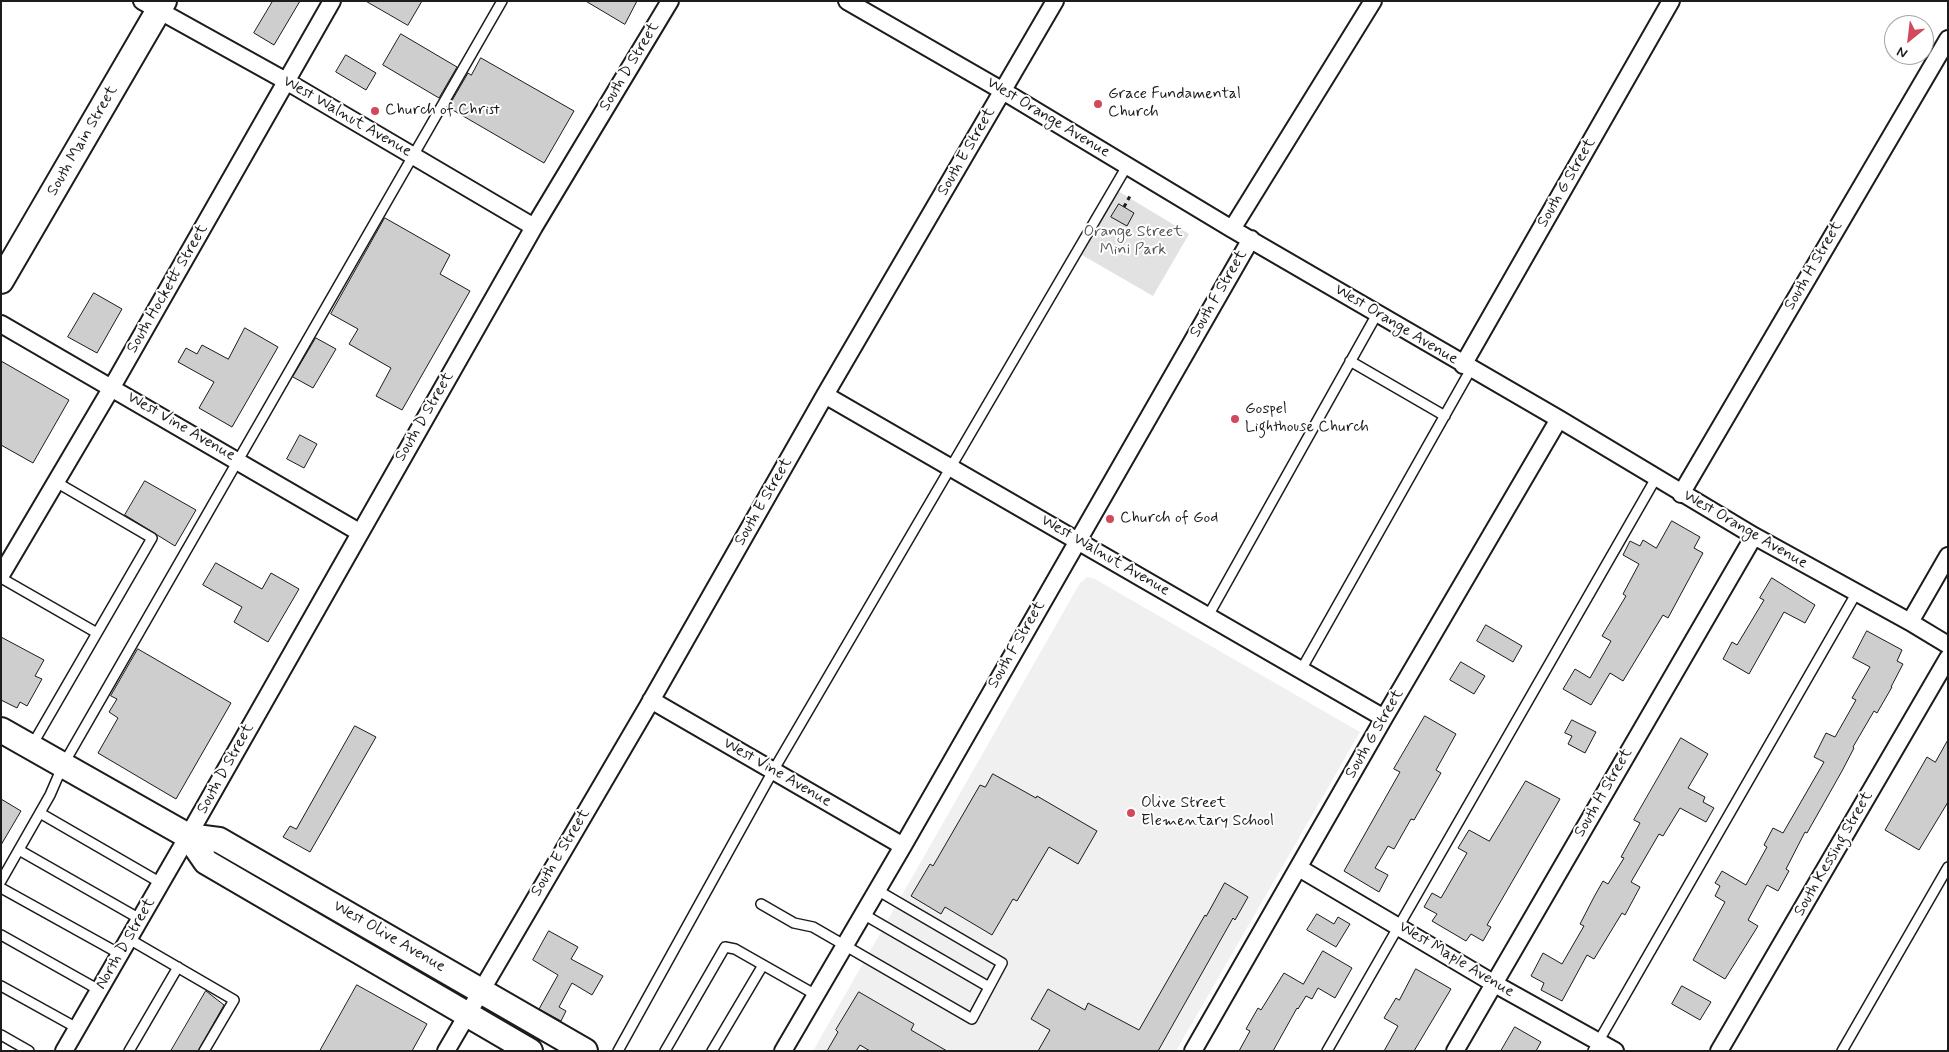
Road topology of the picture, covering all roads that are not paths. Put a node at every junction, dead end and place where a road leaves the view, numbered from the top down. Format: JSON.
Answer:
{"nodes":[{"id":1,"x":332,"y":1,"type":"edge"},
{"id":2,"x":502,"y":1,"type":"edge"},
{"id":3,"x":670,"y":1,"type":"edge"},
{"id":4,"x":847,"y":1,"type":"edge"},
{"id":5,"x":1055,"y":1,"type":"edge"},
{"id":6,"x":1373,"y":1,"type":"edge"},
{"id":7,"x":1671,"y":1,"type":"edge"},
{"id":8,"x":155,"y":4,"type":"edge"},
{"id":9,"x":1948,"y":39,"type":"edge"},
{"id":10,"x":286,"y":81,"type":"junction"},
{"id":11,"x":1003,"y":91,"type":"junction"},
{"id":12,"x":413,"y":156,"type":"junction"},
{"id":13,"x":1127,"y":166,"type":"junction"},
{"id":14,"x":534,"y":227,"type":"junction"},
{"id":15,"x":1232,"y":229,"type":"junction"},
{"id":16,"x":1250,"y":239,"type":"junction"},
{"id":17,"x":1,"y":281,"type":"edge"},
{"id":18,"x":1376,"y":314,"type":"junction"},
{"id":19,"x":1,"y":324,"type":"edge"},
{"id":20,"x":1350,"y":361,"type":"junction"},
{"id":21,"x":1467,"y":367,"type":"junction"},
{"id":22,"x":112,"y":387,"type":"junction"},
{"id":23,"x":825,"y":395,"type":"junction"},
{"id":24,"x":1445,"y":416,"type":"junction"},
{"id":25,"x":1559,"y":419,"type":"junction"},
{"id":26,"x":239,"y":461,"type":"junction"},
{"id":27,"x":951,"y":468,"type":"junction"},
{"id":28,"x":1656,"y":478,"type":"junction"},
{"id":29,"x":56,"y":482,"type":"junction"},
{"id":30,"x":1681,"y":494,"type":"junction"},
{"id":31,"x":359,"y":532,"type":"junction"},
{"id":32,"x":1754,"y":536,"type":"junction"},
{"id":33,"x":1077,"y":540,"type":"junction"},
{"id":34,"x":1948,"y":556,"type":"edge"},
{"id":35,"x":1,"y":576,"type":"edge"},
{"id":36,"x":1857,"y":592,"type":"junction"},
{"id":37,"x":1208,"y":616,"type":"junction"},
{"id":38,"x":1910,"y":622,"type":"junction"},
{"id":39,"x":96,"y":633,"type":"junction"},
{"id":40,"x":1948,"y":645,"type":"edge"},
{"id":41,"x":1948,"y":658,"type":"edge"},
{"id":42,"x":1301,"y":670,"type":"junction"},
{"id":43,"x":651,"y":700,"type":"junction"},
{"id":44,"x":1384,"y":718,"type":"junction"},
{"id":45,"x":1,"y":730,"type":"edge"},
{"id":46,"x":31,"y":747,"type":"junction"},
{"id":47,"x":63,"y":765,"type":"junction"},
{"id":48,"x":773,"y":771,"type":"junction"},
{"id":49,"x":40,"y":813,"type":"junction"},
{"id":50,"x":188,"y":836,"type":"junction"},
{"id":51,"x":903,"y":846,"type":"junction"},
{"id":52,"x":19,"y":850,"type":"junction"},
{"id":53,"x":1948,"y":867,"type":"edge"},
{"id":54,"x":1299,"y":868,"type":"junction"},
{"id":55,"x":1,"y":881,"type":"edge"},
{"id":56,"x":161,"y":883,"type":"junction"},
{"id":57,"x":1,"y":888,"type":"edge"},
{"id":58,"x":877,"y":890,"type":"junction"},
{"id":59,"x":761,"y":904,"type":"dead end"},
{"id":60,"x":863,"y":914,"type":"junction"},
{"id":61,"x":140,"y":920,"type":"junction"},
{"id":62,"x":1399,"y":927,"type":"junction"},
{"id":63,"x":1,"y":935,"type":"edge"},
{"id":64,"x":129,"y":939,"type":"junction"},
{"id":65,"x":845,"y":944,"type":"junction"},
{"id":66,"x":120,"y":954,"type":"junction"},
{"id":67,"x":763,"y":965,"type":"junction"},
{"id":68,"x":178,"y":967,"type":"junction"},
{"id":69,"x":1493,"y":983,"type":"junction"},
{"id":70,"x":1,"y":986,"type":"edge"},
{"id":71,"x":989,"y":987,"type":"junction"},
{"id":72,"x":99,"y":990,"type":"junction"},
{"id":73,"x":816,"y":995,"type":"junction"},
{"id":74,"x":473,"y":1002,"type":"junction"},
{"id":75,"x":77,"y":1028,"type":"junction"},
{"id":76,"x":1,"y":1035,"type":"edge"},
{"id":77,"x":1596,"y":1046,"type":"edge"},
{"id":78,"x":29,"y":1051,"type":"edge"},
{"id":79,"x":64,"y":1051,"type":"edge"},
{"id":80,"x":129,"y":1051,"type":"edge"},
{"id":81,"x":204,"y":1051,"type":"edge"},
{"id":82,"x":446,"y":1051,"type":"edge"},
{"id":83,"x":530,"y":1051,"type":"edge"},
{"id":84,"x":584,"y":1051,"type":"edge"},
{"id":85,"x":618,"y":1051,"type":"edge"},
{"id":86,"x":666,"y":1051,"type":"edge"},
{"id":87,"x":712,"y":1051,"type":"edge"},
{"id":88,"x":783,"y":1051,"type":"edge"},
{"id":89,"x":1193,"y":1051,"type":"edge"},
{"id":90,"x":1327,"y":1051,"type":"edge"},
{"id":91,"x":1455,"y":1051,"type":"edge"},
{"id":92,"x":1615,"y":1051,"type":"edge"},
{"id":93,"x":1719,"y":1051,"type":"edge"},
{"id":94,"x":1842,"y":1051,"type":"edge"}],
"edges":[{"from":1,"to":10,"type":"street","name":"South Hockett Street"},
{"from":2,"to":12,"type":"lane"},
{"from":3,"to":14,"type":"street","name":"South D Street"},
{"from":4,"to":11,"type":"street","name":"West Orange Avenue"},
{"from":5,"to":11,"type":"street","name":"South E Street"},
{"from":6,"to":15,"type":"street","name":"South F Street"},
{"from":7,"to":21,"type":"street","name":"South G Street"},
{"from":8,"to":10,"type":"street","name":"West Walnut Avenue"},
{"from":8,"to":17,"type":"main road","name":"South Main Street"},
{"from":9,"to":30,"type":"street","name":"South H Street"},
{"from":10,"to":12,"type":"street","name":"West Walnut Avenue"},
{"from":10,"to":22,"type":"street","name":"South Hockett Street"},
{"from":11,"to":13,"type":"street","name":"West Orange Avenue"},
{"from":11,"to":23,"type":"street","name":"South E Street"},
{"from":12,"to":14,"type":"street","name":"West Walnut Avenue"},
{"from":12,"to":26,"type":"lane"},
{"from":13,"to":15,"type":"street","name":"West Orange Avenue"},
{"from":13,"to":27,"type":"lane"},
{"from":14,"to":31,"type":"street","name":"South D Street"},
{"from":15,"to":16,"type":"street","name":"West Orange Avenue"},
{"from":16,"to":18,"type":"street","name":"West Orange Avenue"},
{"from":16,"to":33,"type":"street","name":"South F Street"},
{"from":18,"to":20,"type":"lane"},
{"from":18,"to":21,"type":"street","name":"West Orange Avenue"},
{"from":19,"to":22,"type":"street","name":"West Vine Avenue"},
{"from":20,"to":24,"type":"lane"},
{"from":20,"to":37,"type":"lane"},
{"from":21,"to":24,"type":"lane"},
{"from":21,"to":25,"type":"street","name":"West Orange Avenue"},
{"from":22,"to":26,"type":"street","name":"West Vine Avenue"},
{"from":22,"to":29,"type":"street","name":"South Hockett Street"},
{"from":23,"to":27,"type":"street","name":"West Walnut Avenue"},
{"from":23,"to":43,"type":"street","name":"South E Street"},
{"from":24,"to":42,"type":"lane"},
{"from":25,"to":28,"type":"street","name":"West Orange Avenue"},
{"from":25,"to":44,"type":"street","name":"South G Street"},
{"from":26,"to":31,"type":"street","name":"West Vine Avenue"},
{"from":26,"to":47,"type":"lane"},
{"from":27,"to":33,"type":"street","name":"West Walnut Avenue"},
{"from":27,"to":48,"type":"lane"},
{"from":28,"to":30,"type":"street","name":"West Orange Avenue"},
{"from":28,"to":62,"type":"lane"},
{"from":29,"to":35,"type":"street","name":"South Hockett Street"},
{"from":29,"to":39,"type":"lane"},
{"from":30,"to":32,"type":"street","name":"West Orange Avenue"},
{"from":31,"to":50,"type":"street","name":"South D Street"},
{"from":32,"to":36,"type":"street","name":"West Orange Avenue"},
{"from":32,"to":69,"type":"street","name":"South H Street"},
{"from":33,"to":37,"type":"street","name":"West Walnut Avenue"},
{"from":33,"to":51,"type":"street","name":"South F Street"},
{"from":34,"to":38,"type":"street"},
{"from":35,"to":39,"type":"lane"},
{"from":36,"to":38,"type":"street","name":"West Orange Avenue"},
{"from":36,"to":77,"type":"lane"},
{"from":37,"to":42,"type":"street","name":"West Walnut Avenue"},
{"from":38,"to":40,"type":"street","name":"West Orange Avenue"},
{"from":39,"to":46,"type":"lane"},
{"from":41,"to":93,"type":"street","name":"South Kessing Street"},
{"from":42,"to":44,"type":"street","name":"West Walnut Avenue"},
{"from":43,"to":48,"type":"street","name":"West Vine Avenue"},
{"from":43,"to":74,"type":"street","name":"South E Street"},
{"from":44,"to":54,"type":"street","name":"South G Street"},
{"from":45,"to":46,"type":"main road","name":"West Olive Avenue"},
{"from":46,"to":47,"type":"main road","name":"West Olive Avenue"},
{"from":47,"to":49,"type":"lane"},
{"from":47,"to":50,"type":"main road","name":"West Olive Avenue"},
{"from":48,"to":51,"type":"street","name":"West Vine Avenue"},
{"from":48,"to":85,"type":"lane"},
{"from":49,"to":52,"type":"lane"},
{"from":49,"to":56,"type":"lane"},
{"from":50,"to":56,"type":"street","name":"North D Street"},
{"from":50,"to":74,"type":"main road","name":"West Olive Avenue"},
{"from":51,"to":58,"type":"street","name":"South F Street"},
{"from":52,"to":55,"type":"lane"},
{"from":52,"to":61,"type":"lane"},
{"from":53,"to":94,"type":"lane"},
{"from":54,"to":62,"type":"street","name":"West Maple Avenue"},
{"from":54,"to":89,"type":"street","name":"South G Street"},
{"from":56,"to":61,"type":"street","name":"North D Street"},
{"from":57,"to":66,"type":"lane"},
{"from":58,"to":60,"type":"street","name":"South F Street"},
{"from":58,"to":71,"type":"lane"},
{"from":59,"to":65,"type":"lane"},
{"from":60,"to":65,"type":"street","name":"South F Street"},
{"from":60,"to":71,"type":"lane"},
{"from":61,"to":64,"type":"street","name":"North D Street"},
{"from":62,"to":69,"type":"street","name":"West Maple Avenue"},
{"from":62,"to":90,"type":"lane"},
{"from":63,"to":72,"type":"lane"},
{"from":64,"to":66,"type":"street","name":"North D Street"},
{"from":64,"to":68,"type":"lane"},
{"from":65,"to":71,"type":"lane"},
{"from":65,"to":73,"type":"street","name":"South F Street"},
{"from":66,"to":72,"type":"street","name":"North D Street"},
{"from":67,"to":73,"type":"lane"},
{"from":67,"to":86,"type":"lane"},
{"from":67,"to":87,"type":"lane"},
{"from":68,"to":80,"type":"lane"},
{"from":68,"to":81,"type":"lane"},
{"from":69,"to":77,"type":"street","name":"West Maple Avenue"},
{"from":69,"to":91,"type":"street","name":"South H Street"},
{"from":70,"to":75,"type":"lane"},
{"from":72,"to":75,"type":"street","name":"North D Street"},
{"from":73,"to":88,"type":"street","name":"South F Street"},
{"from":74,"to":82,"type":"street","name":"South E Street"},
{"from":74,"to":83,"type":"main road","name":"West Olive Avenue"},
{"from":74,"to":84,"type":"main road","name":"West Olive Avenue"},
{"from":75,"to":79,"type":"street","name":"North D Street"},
{"from":76,"to":78,"type":"lane"},
{"from":77,"to":92,"type":"street","name":"West Maple Avenue"}]}
